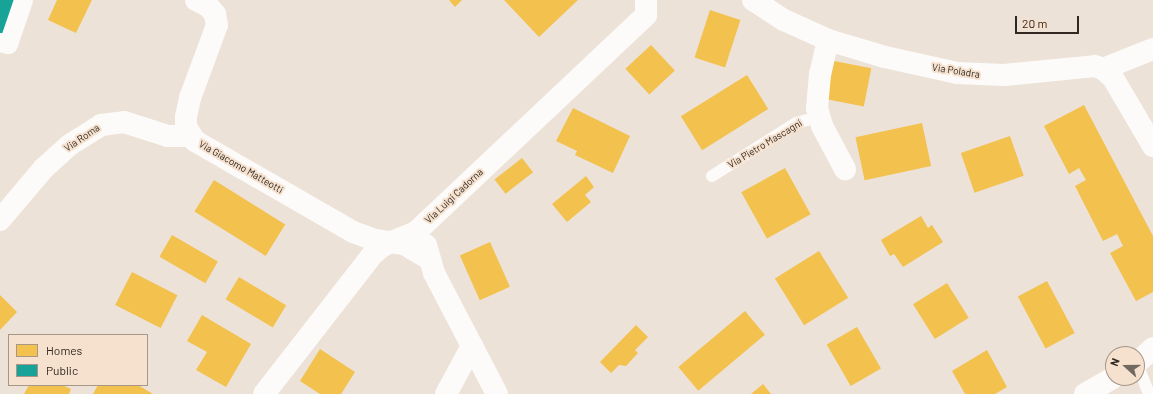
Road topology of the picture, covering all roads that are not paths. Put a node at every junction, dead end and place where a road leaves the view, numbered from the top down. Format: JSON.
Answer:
{"nodes":[{"id":1,"x":23,"y":0,"type":"edge"},
{"id":2,"x":196,"y":0,"type":"edge"},
{"id":3,"x":661,"y":0,"type":"edge"},
{"id":4,"x":753,"y":0,"type":"edge"},
{"id":5,"x":646,"y":8,"type":"edge"},
{"id":6,"x":828,"y":40,"type":"junction"},
{"id":7,"x":0,"y":42,"type":"edge"},
{"id":8,"x":1153,"y":49,"type":"edge"},
{"id":9,"x":1103,"y":69,"type":"junction"},
{"id":10,"x":819,"y":117,"type":"junction"},
{"id":11,"x":191,"y":136,"type":"junction"},
{"id":12,"x":1153,"y":146,"type":"edge"},
{"id":13,"x":845,"y":169,"type":"dead end"},
{"id":14,"x":712,"y":176,"type":"dead end"},
{"id":15,"x":0,"y":220,"type":"edge"},
{"id":16,"x":426,"y":223,"type":"junction"},
{"id":17,"x":394,"y":242,"type":"junction"},
{"id":18,"x":429,"y":259,"type":"junction"},
{"id":19,"x":472,"y":346,"type":"junction"},
{"id":20,"x":1153,"y":348,"type":"edge"},
{"id":21,"x":1145,"y":356,"type":"edge"},
{"id":22,"x":1105,"y":383,"type":"edge"},
{"id":23,"x":1145,"y":384,"type":"edge"},
{"id":24,"x":264,"y":394,"type":"edge"},
{"id":25,"x":446,"y":394,"type":"edge"},
{"id":26,"x":497,"y":394,"type":"edge"},
{"id":27,"x":1085,"y":394,"type":"edge"},
{"id":28,"x":1149,"y":394,"type":"edge"}],
"edges":[{"from":1,"to":7,"type":"street"},
{"from":2,"to":11,"type":"street","name":"Via Giacomo Matteotti"},
{"from":3,"to":5,"type":"street","name":"Via Luigi Cadorna"},
{"from":4,"to":6,"type":"street","name":"Via Poladra"},
{"from":5,"to":16,"type":"street","name":"Via Luigi Cadorna"},
{"from":6,"to":9,"type":"street","name":"Via Poladra"},
{"from":6,"to":10,"type":"street"},
{"from":8,"to":9,"type":"street"},
{"from":9,"to":12,"type":"street"},
{"from":10,"to":13,"type":"street"},
{"from":10,"to":14,"type":"lane","name":"Via Pietro Mascagni"},
{"from":11,"to":15,"type":"street","name":"Via Roma"},
{"from":11,"to":17,"type":"street","name":"Via Giacomo Matteotti"},
{"from":16,"to":17,"type":"street","name":"Via Luigi Cadorna"},
{"from":16,"to":18,"type":"street"},
{"from":17,"to":18,"type":"street","name":"Via Giacomo Matteotti"},
{"from":17,"to":24,"type":"street","name":"Via Luigi Cadorna"},
{"from":18,"to":19,"type":"street"},
{"from":19,"to":25,"type":"street"},
{"from":19,"to":26,"type":"street"},
{"from":20,"to":21,"type":"street"},
{"from":22,"to":27,"type":"street"},
{"from":23,"to":28,"type":"lane"}]}
